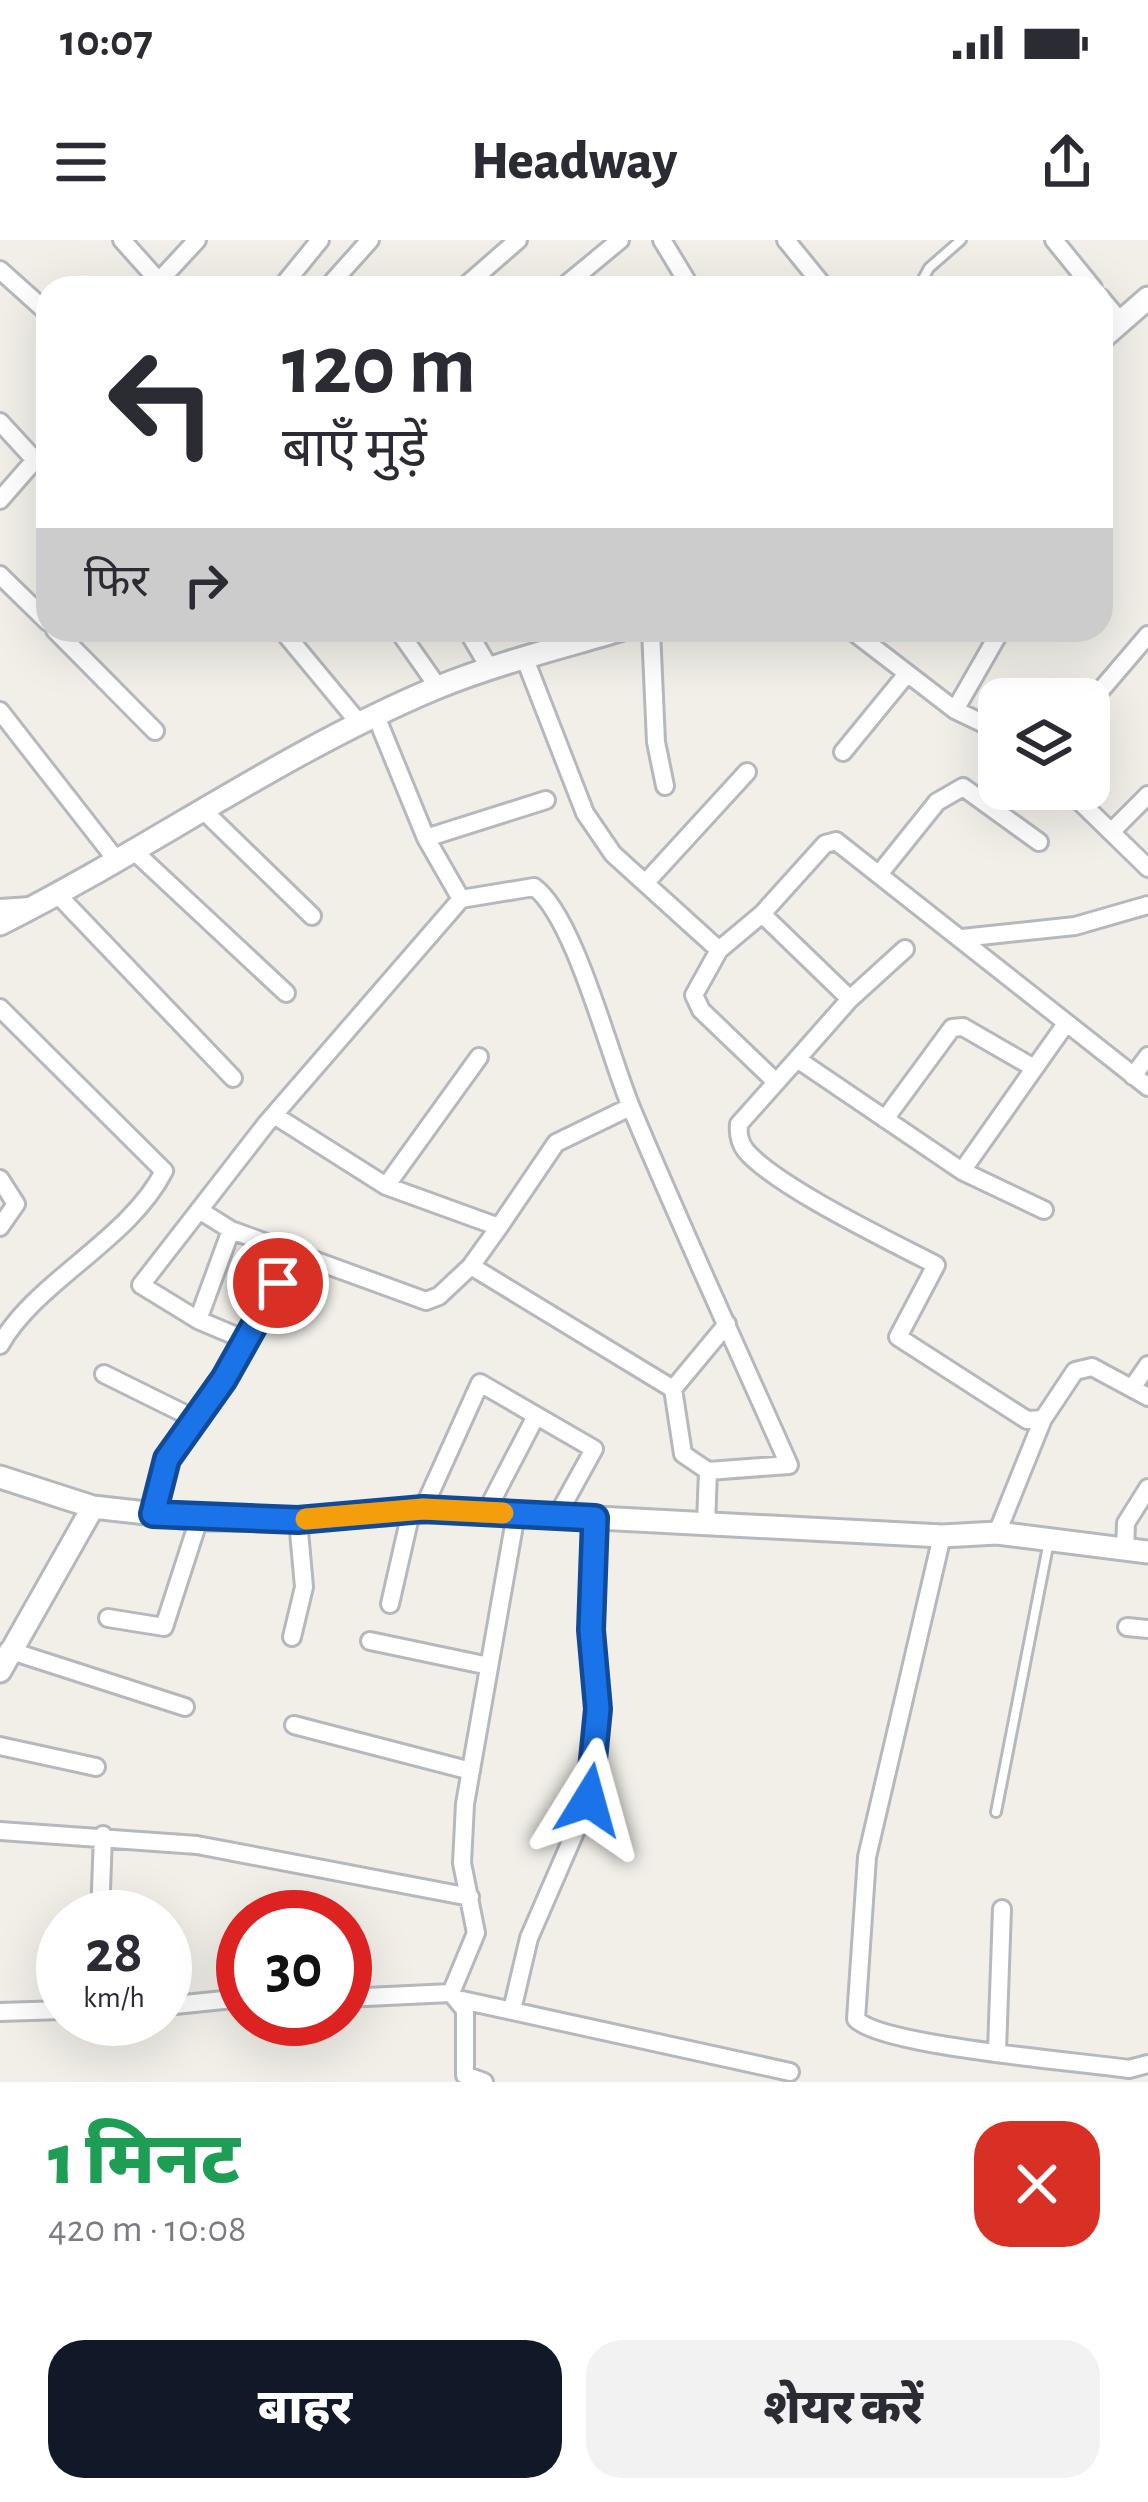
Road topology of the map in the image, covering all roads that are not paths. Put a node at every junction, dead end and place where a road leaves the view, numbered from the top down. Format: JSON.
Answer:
{"nodes":[{"id":1,"x":122,"y":240,"type":"edge"},
{"id":2,"x":197,"y":240,"type":"edge"},
{"id":3,"x":320,"y":240,"type":"edge"},
{"id":4,"x":370,"y":240,"type":"edge"},
{"id":5,"x":518,"y":240,"type":"edge"},
{"id":6,"x":620,"y":240,"type":"edge"},
{"id":7,"x":662,"y":240,"type":"edge"},
{"id":8,"x":786,"y":240,"type":"edge"},
{"id":9,"x":961,"y":240,"type":"edge"},
{"id":10,"x":1054,"y":240,"type":"edge"},
{"id":11,"x":0,"y":270,"type":"edge"},
{"id":12,"x":156,"y":276,"type":"edge"},
{"id":13,"x":169,"y":276,"type":"edge"},
{"id":14,"x":291,"y":276,"type":"edge"},
{"id":15,"x":338,"y":276,"type":"edge"},
{"id":16,"x":477,"y":276,"type":"edge"},
{"id":17,"x":576,"y":276,"type":"edge"},
{"id":18,"x":684,"y":276,"type":"edge"},
{"id":19,"x":815,"y":276,"type":"edge"},
{"id":20,"x":924,"y":276,"type":"edge"},
{"id":21,"x":1083,"y":276,"type":"edge"},
{"id":22,"x":1148,"y":298,"type":"edge"},
{"id":23,"x":36,"y":302,"type":"edge"},
{"id":24,"x":1113,"y":312,"type":"edge"},
{"id":25,"x":1121,"y":322,"type":"junction"},
{"id":26,"x":1113,"y":329,"type":"edge"},
{"id":27,"x":0,"y":422,"type":"edge"},
{"id":28,"x":0,"y":500,"type":"edge"},
{"id":29,"x":0,"y":575,"type":"edge"},
{"id":30,"x":36,"y":610,"type":"edge"},
{"id":31,"x":1148,"y":634,"type":"edge"},
{"id":32,"x":68,"y":642,"type":"edge"},
{"id":33,"x":293,"y":642,"type":"edge"},
{"id":34,"x":406,"y":642,"type":"edge"},
{"id":35,"x":474,"y":642,"type":"edge"},
{"id":36,"x":581,"y":642,"type":"edge"},
{"id":37,"x":652,"y":642,"type":"edge"},
{"id":38,"x":866,"y":642,"type":"edge"},
{"id":39,"x":992,"y":642,"type":"edge"},
{"id":40,"x":525,"y":659,"type":"junction"},
{"id":41,"x":490,"y":668,"type":"junction"},
{"id":42,"x":906,"y":675,"type":"junction"},
{"id":43,"x":1110,"y":679,"type":"edge"},
{"id":44,"x":438,"y":687,"type":"junction"},
{"id":45,"x":955,"y":710,"type":"junction"},
{"id":46,"x":0,"y":711,"type":"edge"},
{"id":47,"x":368,"y":720,"type":"junction"},
{"id":48,"x":978,"y":721,"type":"edge"},
{"id":49,"x":154,"y":731,"type":"dead end"},
{"id":50,"x":843,"y":752,"type":"dead end"},
{"id":51,"x":747,"y":772,"type":"dead end"},
{"id":52,"x":665,"y":786,"type":"dead end"},
{"id":53,"x":1148,"y":795,"type":"edge"},
{"id":54,"x":546,"y":800,"type":"dead end"},
{"id":55,"x":1089,"y":810,"type":"edge"},
{"id":56,"x":205,"y":812,"type":"junction"},
{"id":57,"x":1112,"y":832,"type":"junction"},
{"id":58,"x":426,"y":838,"type":"junction"},
{"id":59,"x":1039,"y":842,"type":"dead end"},
{"id":60,"x":127,"y":858,"type":"junction"},
{"id":61,"x":1148,"y":868,"type":"edge"},
{"id":62,"x":880,"y":873,"type":"junction"},
{"id":63,"x":648,"y":880,"type":"junction"},
{"id":64,"x":58,"y":895,"type":"junction"},
{"id":65,"x":461,"y":899,"type":"junction"},
{"id":66,"x":1148,"y":905,"type":"edge"},
{"id":67,"x":37,"y":906,"type":"junction"},
{"id":68,"x":0,"y":908,"type":"edge"},
{"id":69,"x":762,"y":914,"type":"junction"},
{"id":70,"x":312,"y":916,"type":"dead end"},
{"id":71,"x":0,"y":924,"type":"edge"},
{"id":72,"x":962,"y":938,"type":"junction"},
{"id":73,"x":905,"y":949,"type":"dead end"},
{"id":74,"x":719,"y":950,"type":"junction"},
{"id":75,"x":286,"y":993,"type":"dead end"},
{"id":76,"x":850,"y":999,"type":"junction"},
{"id":77,"x":0,"y":1007,"type":"edge"},
{"id":78,"x":1064,"y":1025,"type":"junction"},
{"id":79,"x":1148,"y":1056,"type":"edge"},
{"id":80,"x":479,"y":1057,"type":"dead end"},
{"id":81,"x":797,"y":1059,"type":"junction"},
{"id":82,"x":1034,"y":1068,"type":"junction"},
{"id":83,"x":233,"y":1078,"type":"dead end"},
{"id":84,"x":776,"y":1082,"type":"junction"},
{"id":85,"x":1141,"y":1082,"type":"edge"},
{"id":86,"x":630,"y":1107,"type":"junction"},
{"id":87,"x":274,"y":1115,"type":"junction"},
{"id":88,"x":885,"y":1119,"type":"junction"},
{"id":89,"x":962,"y":1171,"type":"junction"},
{"id":90,"x":0,"y":1179,"type":"edge"},
{"id":91,"x":386,"y":1186,"type":"junction"},
{"id":92,"x":199,"y":1210,"type":"junction"},
{"id":93,"x":1044,"y":1210,"type":"dead end"},
{"id":94,"x":0,"y":1227,"type":"edge"},
{"id":95,"x":499,"y":1227,"type":"junction"},
{"id":96,"x":231,"y":1230,"type":"junction"},
{"id":97,"x":297,"y":1252,"type":"junction"},
{"id":98,"x":470,"y":1266,"type":"junction"},
{"id":99,"x":198,"y":1320,"type":"junction"},
{"id":100,"x":727,"y":1324,"type":"junction"},
{"id":101,"x":248,"y":1341,"type":"junction"},
{"id":102,"x":0,"y":1345,"type":"edge"},
{"id":103,"x":1148,"y":1366,"type":"edge"},
{"id":104,"x":104,"y":1374,"type":"dead end"},
{"id":105,"x":673,"y":1389,"type":"junction"},
{"id":106,"x":1140,"y":1393,"type":"edge"},
{"id":107,"x":536,"y":1416,"type":"junction"},
{"id":108,"x":195,"y":1419,"type":"junction"},
{"id":109,"x":1043,"y":1419,"type":"junction"},
{"id":110,"x":708,"y":1471,"type":"junction"},
{"id":111,"x":0,"y":1477,"type":"edge"},
{"id":112,"x":1148,"y":1488,"type":"edge"},
{"id":113,"x":93,"y":1507,"type":"junction"},
{"id":114,"x":417,"y":1511,"type":"junction"},
{"id":115,"x":486,"y":1512,"type":"junction"},
{"id":116,"x":153,"y":1514,"type":"junction"},
{"id":117,"x":516,"y":1514,"type":"junction"},
{"id":118,"x":557,"y":1516,"type":"junction"},
{"id":119,"x":595,"y":1518,"type":"junction"},
{"id":120,"x":200,"y":1519,"type":"junction"},
{"id":121,"x":298,"y":1520,"type":"junction"},
{"id":122,"x":706,"y":1524,"type":"junction"},
{"id":123,"x":997,"y":1533,"type":"junction"},
{"id":124,"x":942,"y":1536,"type":"junction"},
{"id":125,"x":1050,"y":1540,"type":"junction"},
{"id":126,"x":1137,"y":1551,"type":"edge"},
{"id":127,"x":390,"y":1604,"type":"dead end"},
{"id":128,"x":108,"y":1618,"type":"dead end"},
{"id":129,"x":1127,"y":1627,"type":"dead end"},
{"id":130,"x":1148,"y":1630,"type":"edge"},
{"id":131,"x":292,"y":1637,"type":"dead end"},
{"id":132,"x":370,"y":1641,"type":"dead end"},
{"id":133,"x":4,"y":1660,"type":"edge"},
{"id":134,"x":489,"y":1666,"type":"junction"},
{"id":135,"x":185,"y":1708,"type":"dead end"},
{"id":136,"x":294,"y":1725,"type":"dead end"},
{"id":137,"x":0,"y":1746,"type":"edge"},
{"id":138,"x":96,"y":1767,"type":"dead end"},
{"id":139,"x":471,"y":1771,"type":"junction"},
{"id":140,"x":995,"y":1812,"type":"dead end"},
{"id":141,"x":0,"y":1831,"type":"edge"},
{"id":142,"x":104,"y":1835,"type":"junction"},
{"id":143,"x":101,"y":1890,"type":"edge"},
{"id":144,"x":470,"y":1898,"type":"junction"},
{"id":145,"x":1002,"y":1909,"type":"dead end"},
{"id":146,"x":456,"y":1997,"type":"junction"},
{"id":147,"x":372,"y":1999,"type":"edge"},
{"id":148,"x":512,"y":2010,"type":"junction"},
{"id":149,"x":36,"y":2011,"type":"edge"},
{"id":150,"x":0,"y":2012,"type":"edge"},
{"id":151,"x":997,"y":2051,"type":"junction"},
{"id":152,"x":1142,"y":2071,"type":"edge"},
{"id":153,"x":790,"y":2072,"type":"dead end"},
{"id":154,"x":1103,"y":2074,"type":"edge"},
{"id":155,"x":484,"y":2082,"type":"edge"}],
"edges":[{"from":1,"to":12,"type":"street"},
{"from":2,"to":13,"type":"street"},
{"from":3,"to":14,"type":"street"},
{"from":4,"to":15,"type":"street"},
{"from":5,"to":16,"type":"street"},
{"from":6,"to":17,"type":"street"},
{"from":7,"to":18,"type":"street"},
{"from":8,"to":19,"type":"street"},
{"from":9,"to":20,"type":"lane"},
{"from":10,"to":21,"type":"street"},
{"from":11,"to":23,"type":"street"},
{"from":22,"to":25,"type":"street"},
{"from":24,"to":25,"type":"street"},
{"from":25,"to":26,"type":"street"},
{"from":27,"to":28,"type":"street"},
{"from":29,"to":30,"type":"street"},
{"from":31,"to":43,"type":"street"},
{"from":32,"to":49,"type":"street"},
{"from":33,"to":47,"type":"street"},
{"from":34,"to":44,"type":"street"},
{"from":35,"to":41,"type":"street"},
{"from":36,"to":40,"type":"street"},
{"from":37,"to":52,"type":"street"},
{"from":38,"to":42,"type":"street"},
{"from":39,"to":45,"type":"street"},
{"from":40,"to":41,"type":"street"},
{"from":40,"to":63,"type":"street"},
{"from":41,"to":44,"type":"street"},
{"from":42,"to":45,"type":"street"},
{"from":42,"to":50,"type":"street"},
{"from":44,"to":47,"type":"street"},
{"from":45,"to":48,"type":"street"},
{"from":46,"to":60,"type":"street"},
{"from":47,"to":56,"type":"street"},
{"from":47,"to":58,"type":"street"},
{"from":51,"to":63,"type":"street"},
{"from":53,"to":57,"type":"street"},
{"from":54,"to":58,"type":"street"},
{"from":55,"to":57,"type":"street"},
{"from":56,"to":60,"type":"street"},
{"from":56,"to":70,"type":"street"},
{"from":57,"to":61,"type":"street"},
{"from":58,"to":65,"type":"street"},
{"from":59,"to":62,"type":"street"},
{"from":60,"to":64,"type":"street"},
{"from":60,"to":75,"type":"street"},
{"from":62,"to":69,"type":"street"},
{"from":62,"to":72,"type":"street"},
{"from":63,"to":74,"type":"street"},
{"from":64,"to":67,"type":"street"},
{"from":64,"to":83,"type":"street"},
{"from":65,"to":86,"type":"street"},
{"from":65,"to":87,"type":"street"},
{"from":66,"to":72,"type":"street"},
{"from":67,"to":68,"type":"street"},
{"from":67,"to":71,"type":"street"},
{"from":69,"to":74,"type":"street"},
{"from":69,"to":76,"type":"street"},
{"from":72,"to":78,"type":"street"},
{"from":73,"to":76,"type":"street"},
{"from":74,"to":84,"type":"street"},
{"from":76,"to":81,"type":"street"},
{"from":77,"to":102,"type":"street"},
{"from":78,"to":82,"type":"street"},
{"from":78,"to":85,"type":"street"},
{"from":79,"to":85,"type":"street"},
{"from":80,"to":91,"type":"street"},
{"from":81,"to":84,"type":"street"},
{"from":81,"to":88,"type":"street"},
{"from":82,"to":88,"type":"street"},
{"from":82,"to":89,"type":"street"},
{"from":84,"to":109,"type":"street"},
{"from":86,"to":95,"type":"street"},
{"from":86,"to":100,"type":"street"},
{"from":87,"to":91,"type":"street"},
{"from":87,"to":92,"type":"street"},
{"from":88,"to":89,"type":"street"},
{"from":89,"to":93,"type":"street"},
{"from":90,"to":94,"type":"street"},
{"from":91,"to":95,"type":"street"},
{"from":92,"to":96,"type":"street"},
{"from":92,"to":99,"type":"street"},
{"from":95,"to":98,"type":"street"},
{"from":96,"to":97,"type":"street"},
{"from":96,"to":99,"type":"street"},
{"from":97,"to":98,"type":"street"},
{"from":97,"to":101,"type":"street"},
{"from":98,"to":105,"type":"street"},
{"from":99,"to":101,"type":"street"},
{"from":100,"to":105,"type":"street"},
{"from":100,"to":110,"type":"street"},
{"from":101,"to":108,"type":"street"},
{"from":103,"to":106,"type":"street"},
{"from":104,"to":108,"type":"street"},
{"from":105,"to":110,"type":"street"},
{"from":106,"to":109,"type":"street"},
{"from":107,"to":114,"type":"street"},
{"from":107,"to":115,"type":"street"},
{"from":107,"to":118,"type":"street"},
{"from":108,"to":116,"type":"street"},
{"from":109,"to":123,"type":"street"},
{"from":110,"to":122,"type":"street"},
{"from":111,"to":113,"type":"street"},
{"from":112,"to":126,"type":"street"},
{"from":113,"to":116,"type":"street"},
{"from":113,"to":133,"type":"street"},
{"from":114,"to":115,"type":"street"},
{"from":114,"to":121,"type":"street"},
{"from":114,"to":127,"type":"street"},
{"from":115,"to":117,"type":"street"},
{"from":116,"to":120,"type":"street"},
{"from":117,"to":118,"type":"street"},
{"from":117,"to":134,"type":"street"},
{"from":118,"to":119,"type":"street"},
{"from":119,"to":122,"type":"street"},
{"from":119,"to":148,"type":"street"},
{"from":120,"to":121,"type":"street"},
{"from":120,"to":128,"type":"street"},
{"from":121,"to":131,"type":"street"},
{"from":122,"to":124,"type":"street"},
{"from":123,"to":124,"type":"street"},
{"from":123,"to":125,"type":"street"},
{"from":124,"to":151,"type":"street"},
{"from":125,"to":126,"type":"street"},
{"from":125,"to":140,"type":"lane"},
{"from":129,"to":130,"type":"street"},
{"from":132,"to":134,"type":"street"},
{"from":133,"to":135,"type":"street"},
{"from":134,"to":139,"type":"street"},
{"from":136,"to":139,"type":"street"},
{"from":137,"to":138,"type":"street"},
{"from":139,"to":144,"type":"street"},
{"from":141,"to":142,"type":"street"},
{"from":142,"to":143,"type":"street"},
{"from":142,"to":144,"type":"street"},
{"from":144,"to":146,"type":"street"},
{"from":145,"to":151,"type":"street"},
{"from":146,"to":147,"type":"street"},
{"from":146,"to":148,"type":"street"},
{"from":146,"to":155,"type":"street"},
{"from":148,"to":153,"type":"street"},
{"from":149,"to":150,"type":"street"},
{"from":151,"to":154,"type":"street"},
{"from":152,"to":154,"type":"street"}]}
